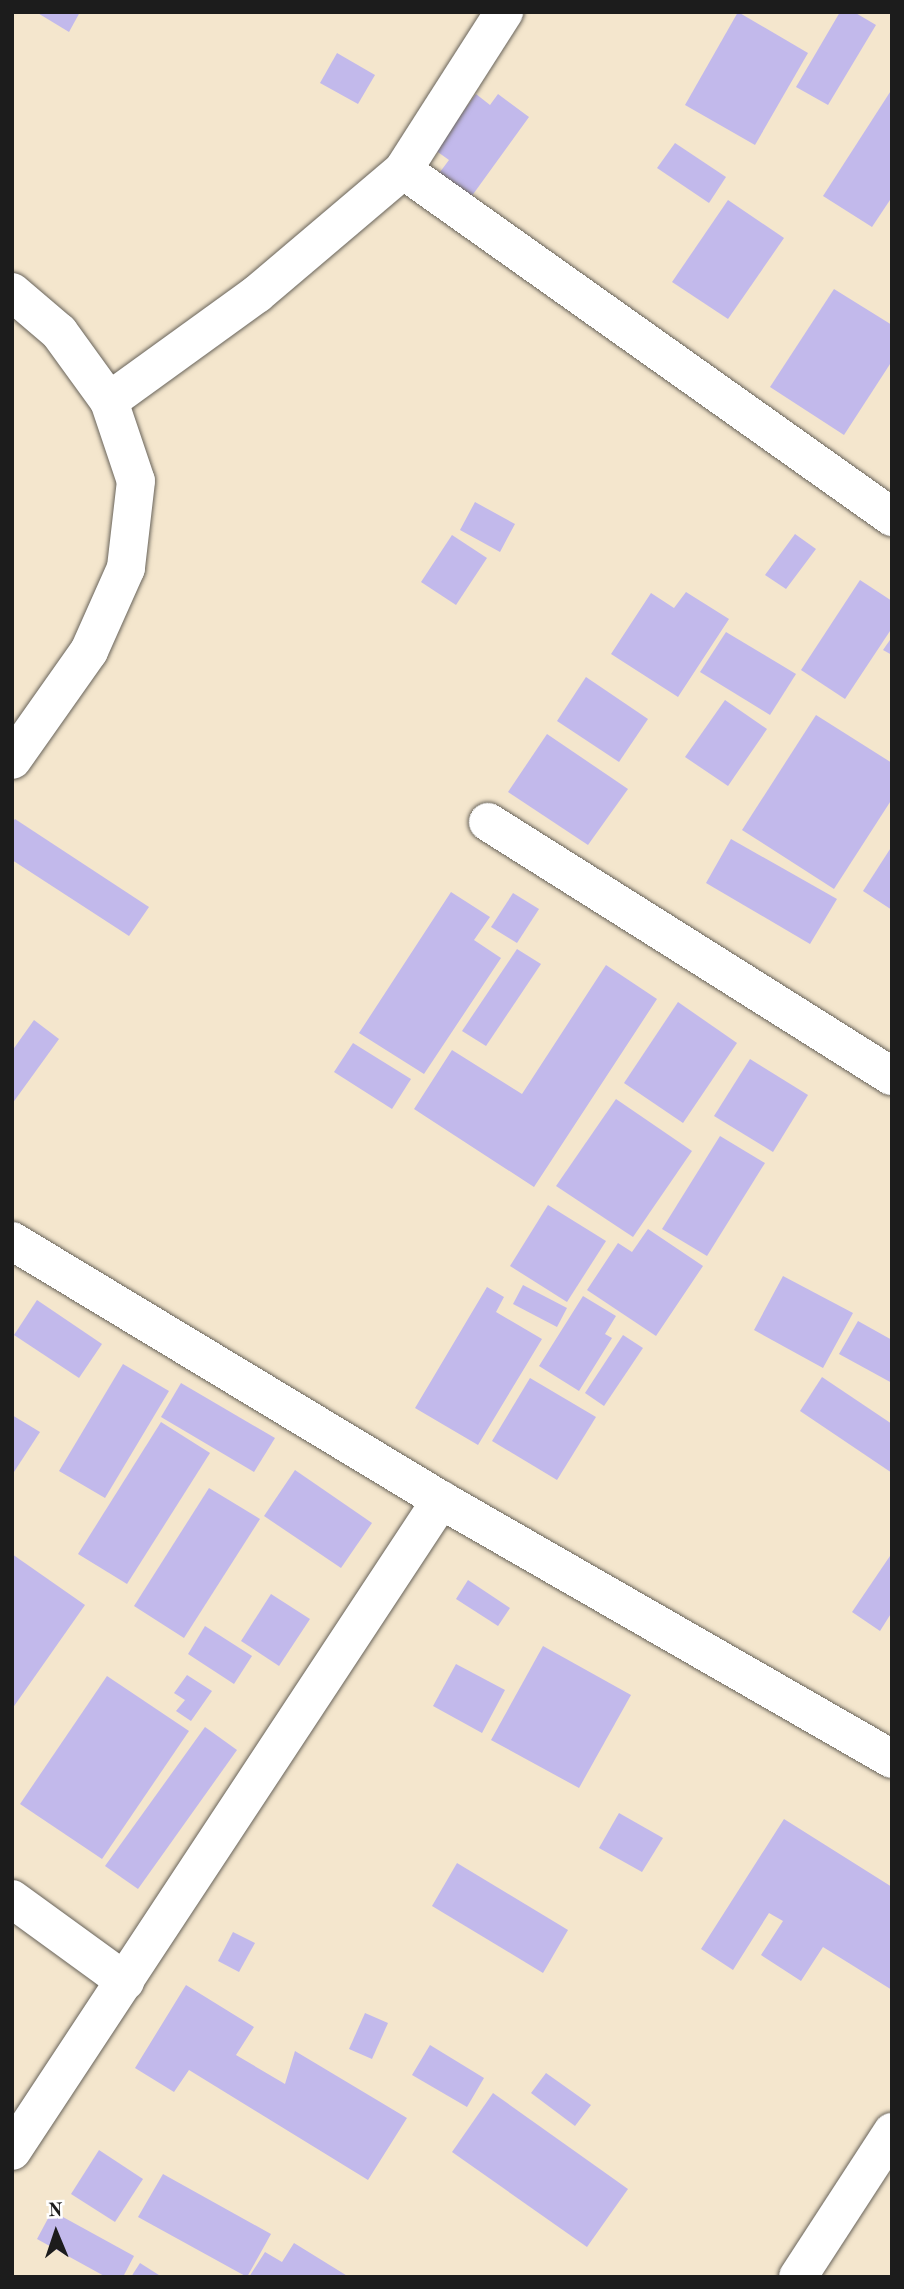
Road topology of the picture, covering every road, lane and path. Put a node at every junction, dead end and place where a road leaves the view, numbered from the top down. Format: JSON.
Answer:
{"nodes":[{"id":1,"x":504,"y":12,"type":"edge"},
{"id":2,"x":403,"y":170,"type":"junction"},
{"id":3,"x":12,"y":292,"type":"edge"},
{"id":4,"x":109,"y":401,"type":"junction"},
{"id":5,"x":892,"y":517,"type":"edge"},
{"id":6,"x":12,"y":760,"type":"edge"},
{"id":7,"x":488,"y":822,"type":"dead end"},
{"id":8,"x":892,"y":1076,"type":"edge"},
{"id":9,"x":12,"y":1241,"type":"edge"},
{"id":10,"x":441,"y":1500,"type":"junction"},
{"id":11,"x":892,"y":1759,"type":"edge"},
{"id":12,"x":12,"y":1899,"type":"edge"},
{"id":13,"x":125,"y":1981,"type":"junction"},
{"id":14,"x":892,"y":2132,"type":"edge"},
{"id":15,"x":12,"y":2151,"type":"edge"},
{"id":16,"x":798,"y":2277,"type":"edge"}],
"edges":[{"from":1,"to":2,"type":"street"},
{"from":2,"to":4,"type":"street"},
{"from":2,"to":5,"type":"street"},
{"from":3,"to":4,"type":"street"},
{"from":4,"to":6,"type":"street"},
{"from":7,"to":8,"type":"street"},
{"from":9,"to":10,"type":"street"},
{"from":10,"to":11,"type":"street"},
{"from":10,"to":13,"type":"street"},
{"from":12,"to":13,"type":"street"},
{"from":13,"to":15,"type":"street"},
{"from":14,"to":16,"type":"street"}]}
